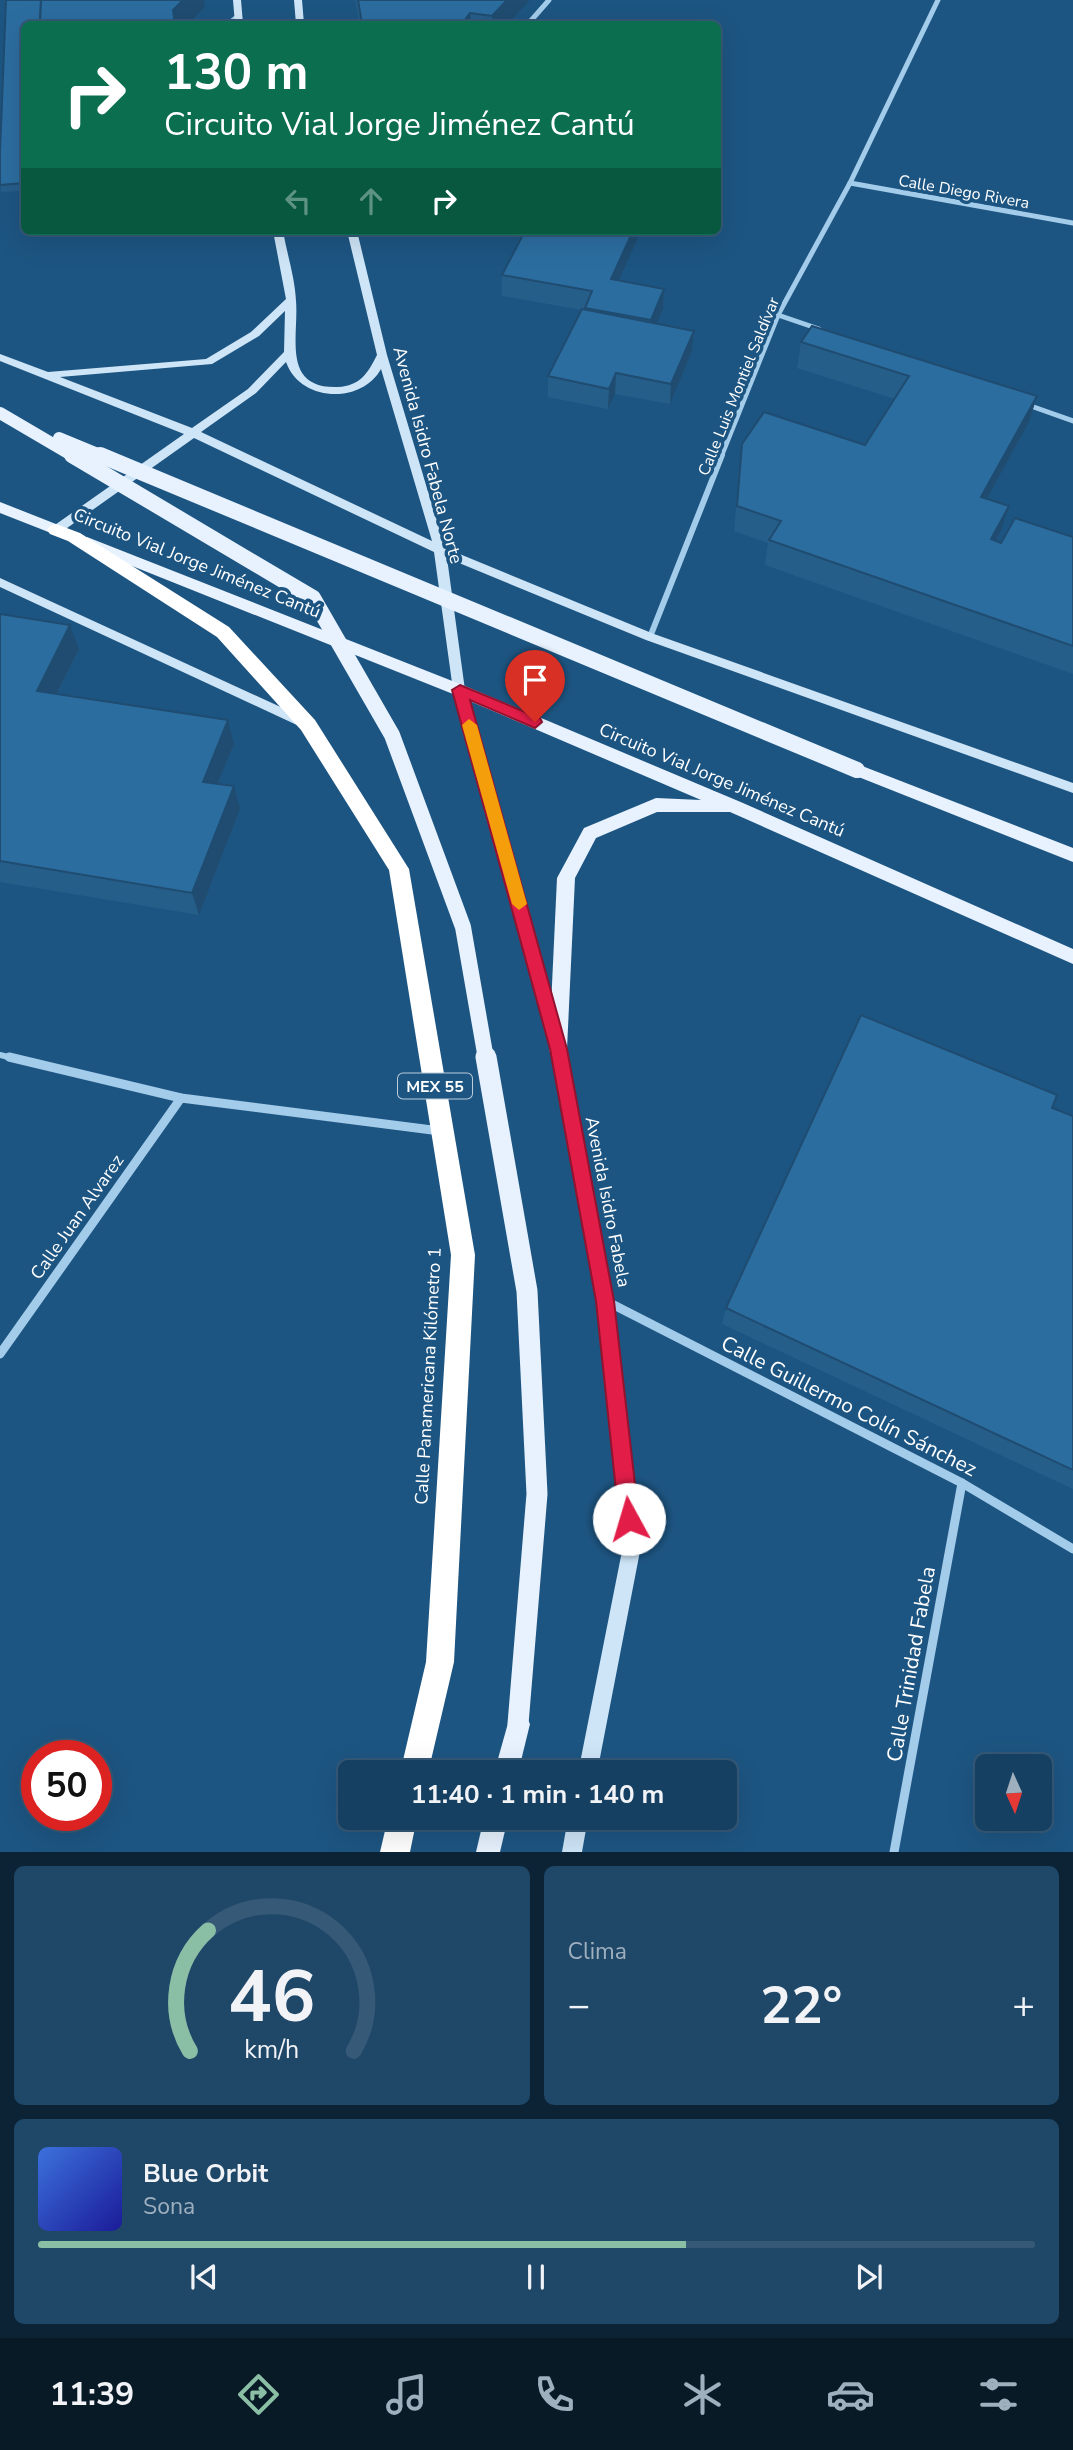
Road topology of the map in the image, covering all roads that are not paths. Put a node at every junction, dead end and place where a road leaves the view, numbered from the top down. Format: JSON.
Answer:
{"nodes":[{"id":1,"x":237,"y":0,"type":"edge"},
{"id":2,"x":298,"y":0,"type":"edge"},
{"id":3,"x":550,"y":0,"type":"edge"},
{"id":4,"x":938,"y":0,"type":"edge"},
{"id":5,"x":239,"y":20,"type":"edge"},
{"id":6,"x":300,"y":21,"type":"edge"},
{"id":7,"x":531,"y":21,"type":"edge"},
{"id":8,"x":850,"y":183,"type":"junction"},
{"id":9,"x":1073,"y":223,"type":"edge"},
{"id":10,"x":279,"y":235,"type":"edge"},
{"id":11,"x":353,"y":235,"type":"edge"},
{"id":12,"x":291,"y":300,"type":"junction"},
{"id":13,"x":779,"y":314,"type":"junction"},
{"id":14,"x":830,"y":333,"type":"edge"},
{"id":15,"x":289,"y":352,"type":"junction"},
{"id":16,"x":382,"y":355,"type":"junction"},
{"id":17,"x":0,"y":357,"type":"edge"},
{"id":18,"x":47,"y":374,"type":"junction"},
{"id":19,"x":1022,"y":402,"type":"edge"},
{"id":20,"x":0,"y":413,"type":"edge"},
{"id":21,"x":1073,"y":421,"type":"edge"},
{"id":22,"x":191,"y":432,"type":"junction"},
{"id":23,"x":0,"y":507,"type":"edge"},
{"id":24,"x":65,"y":534,"type":"junction"},
{"id":25,"x":440,"y":550,"type":"junction"},
{"id":26,"x":0,"y":582,"type":"edge"},
{"id":27,"x":650,"y":637,"type":"junction"},
{"id":28,"x":460,"y":690,"type":"junction"},
{"id":29,"x":308,"y":725,"type":"junction"},
{"id":30,"x":1073,"y":788,"type":"edge"},
{"id":31,"x":737,"y":808,"type":"junction"},
{"id":32,"x":1073,"y":855,"type":"edge"},
{"id":33,"x":1073,"y":957,"type":"edge"},
{"id":34,"x":558,"y":1049,"type":"junction"},
{"id":35,"x":0,"y":1055,"type":"edge"},
{"id":36,"x":181,"y":1098,"type":"junction"},
{"id":37,"x":443,"y":1132,"type":"junction"},
{"id":38,"x":605,"y":1301,"type":"junction"},
{"id":39,"x":0,"y":1354,"type":"edge"},
{"id":40,"x":961,"y":1483,"type":"junction"},
{"id":41,"x":1073,"y":1549,"type":"edge"},
{"id":42,"x":417,"y":1760,"type":"edge"},
{"id":43,"x":509,"y":1760,"type":"edge"},
{"id":44,"x":590,"y":1760,"type":"edge"},
{"id":45,"x":400,"y":1830,"type":"edge"},
{"id":46,"x":493,"y":1830,"type":"edge"},
{"id":47,"x":576,"y":1830,"type":"edge"},
{"id":48,"x":395,"y":1852,"type":"edge"},
{"id":49,"x":488,"y":1852,"type":"edge"},
{"id":50,"x":572,"y":1852,"type":"edge"},
{"id":51,"x":894,"y":1852,"type":"edge"}],
"edges":[{"from":1,"to":5,"type":"main road"},
{"from":2,"to":6,"type":"main road"},
{"from":3,"to":7,"type":"street"},
{"from":4,"to":8,"type":"street","name":"Calle Luis Montiel Saldívar"},
{"from":8,"to":9,"type":"street","name":"Calle Diego Rivera"},
{"from":8,"to":13,"type":"street","name":"Calle Luis Montiel Saldívar"},
{"from":10,"to":12,"type":"main road"},
{"from":11,"to":16,"type":"main road","name":"Avenida Isidro Fabela Norte"},
{"from":12,"to":15,"type":"main road"},
{"from":12,"to":18,"type":"main road"},
{"from":13,"to":14,"type":"street"},
{"from":13,"to":27,"type":"street","name":"Calle Luis Montiel Saldívar"},
{"from":15,"to":16,"type":"main road"},
{"from":15,"to":22,"type":"main road"},
{"from":16,"to":25,"type":"main road","name":"Avenida Isidro Fabela Norte"},
{"from":17,"to":18,"type":"main road"},
{"from":18,"to":22,"type":"main road"},
{"from":19,"to":21,"type":"street"},
{"from":20,"to":32,"type":"main road","bridge":true},
{"from":20,"to":43,"type":"main road","bridge":true},
{"from":22,"to":24,"type":"main road"},
{"from":22,"to":25,"type":"main road"},
{"from":23,"to":24,"type":"main road","name":"Circuito Vial Jorge Jiménez Cantú"},
{"from":24,"to":28,"type":"main road","name":"Circuito Vial Jorge Jiménez Cantú"},
{"from":24,"to":29,"type":"highway","name":"Calle Panamericana Kilómetro 1","number":"MEX 55"},
{"from":25,"to":27,"type":"main road"},
{"from":25,"to":28,"type":"main road","name":"Avenida Isidro Fabela Norte"},
{"from":26,"to":29,"type":"main road"},
{"from":27,"to":30,"type":"main road"},
{"from":28,"to":31,"type":"main road","name":"Circuito Vial Jorge Jiménez Cantú"},
{"from":28,"to":34,"type":"main road","name":"Avenida Isidro Fabela"},
{"from":29,"to":37,"type":"highway","name":"Calle Panamericana Kilómetro 1","number":"MEX 55"},
{"from":31,"to":33,"type":"main road","name":"Circuito Vial Jorge Jiménez Cantú"},
{"from":31,"to":34,"type":"main road"},
{"from":34,"to":38,"type":"main road","name":"Avenida Isidro Fabela"},
{"from":35,"to":36,"type":"street"},
{"from":36,"to":37,"type":"street"},
{"from":36,"to":39,"type":"street","name":"Calle Juan Alvarez"},
{"from":37,"to":42,"type":"highway","name":"Calle Panamericana Kilómetro 1","number":"MEX 55"},
{"from":38,"to":40,"type":"street","name":"Calle Guillermo Colín Sánchez"},
{"from":38,"to":44,"type":"main road","name":"Avenida Isidro Fabela"},
{"from":40,"to":41,"type":"street","name":"Calle Guillermo Colín Sánchez"},
{"from":40,"to":51,"type":"street","name":"Calle Trinidad Fabela"},
{"from":45,"to":48,"type":"highway"},
{"from":46,"to":49,"type":"main road"},
{"from":47,"to":50,"type":"main road"}]}
